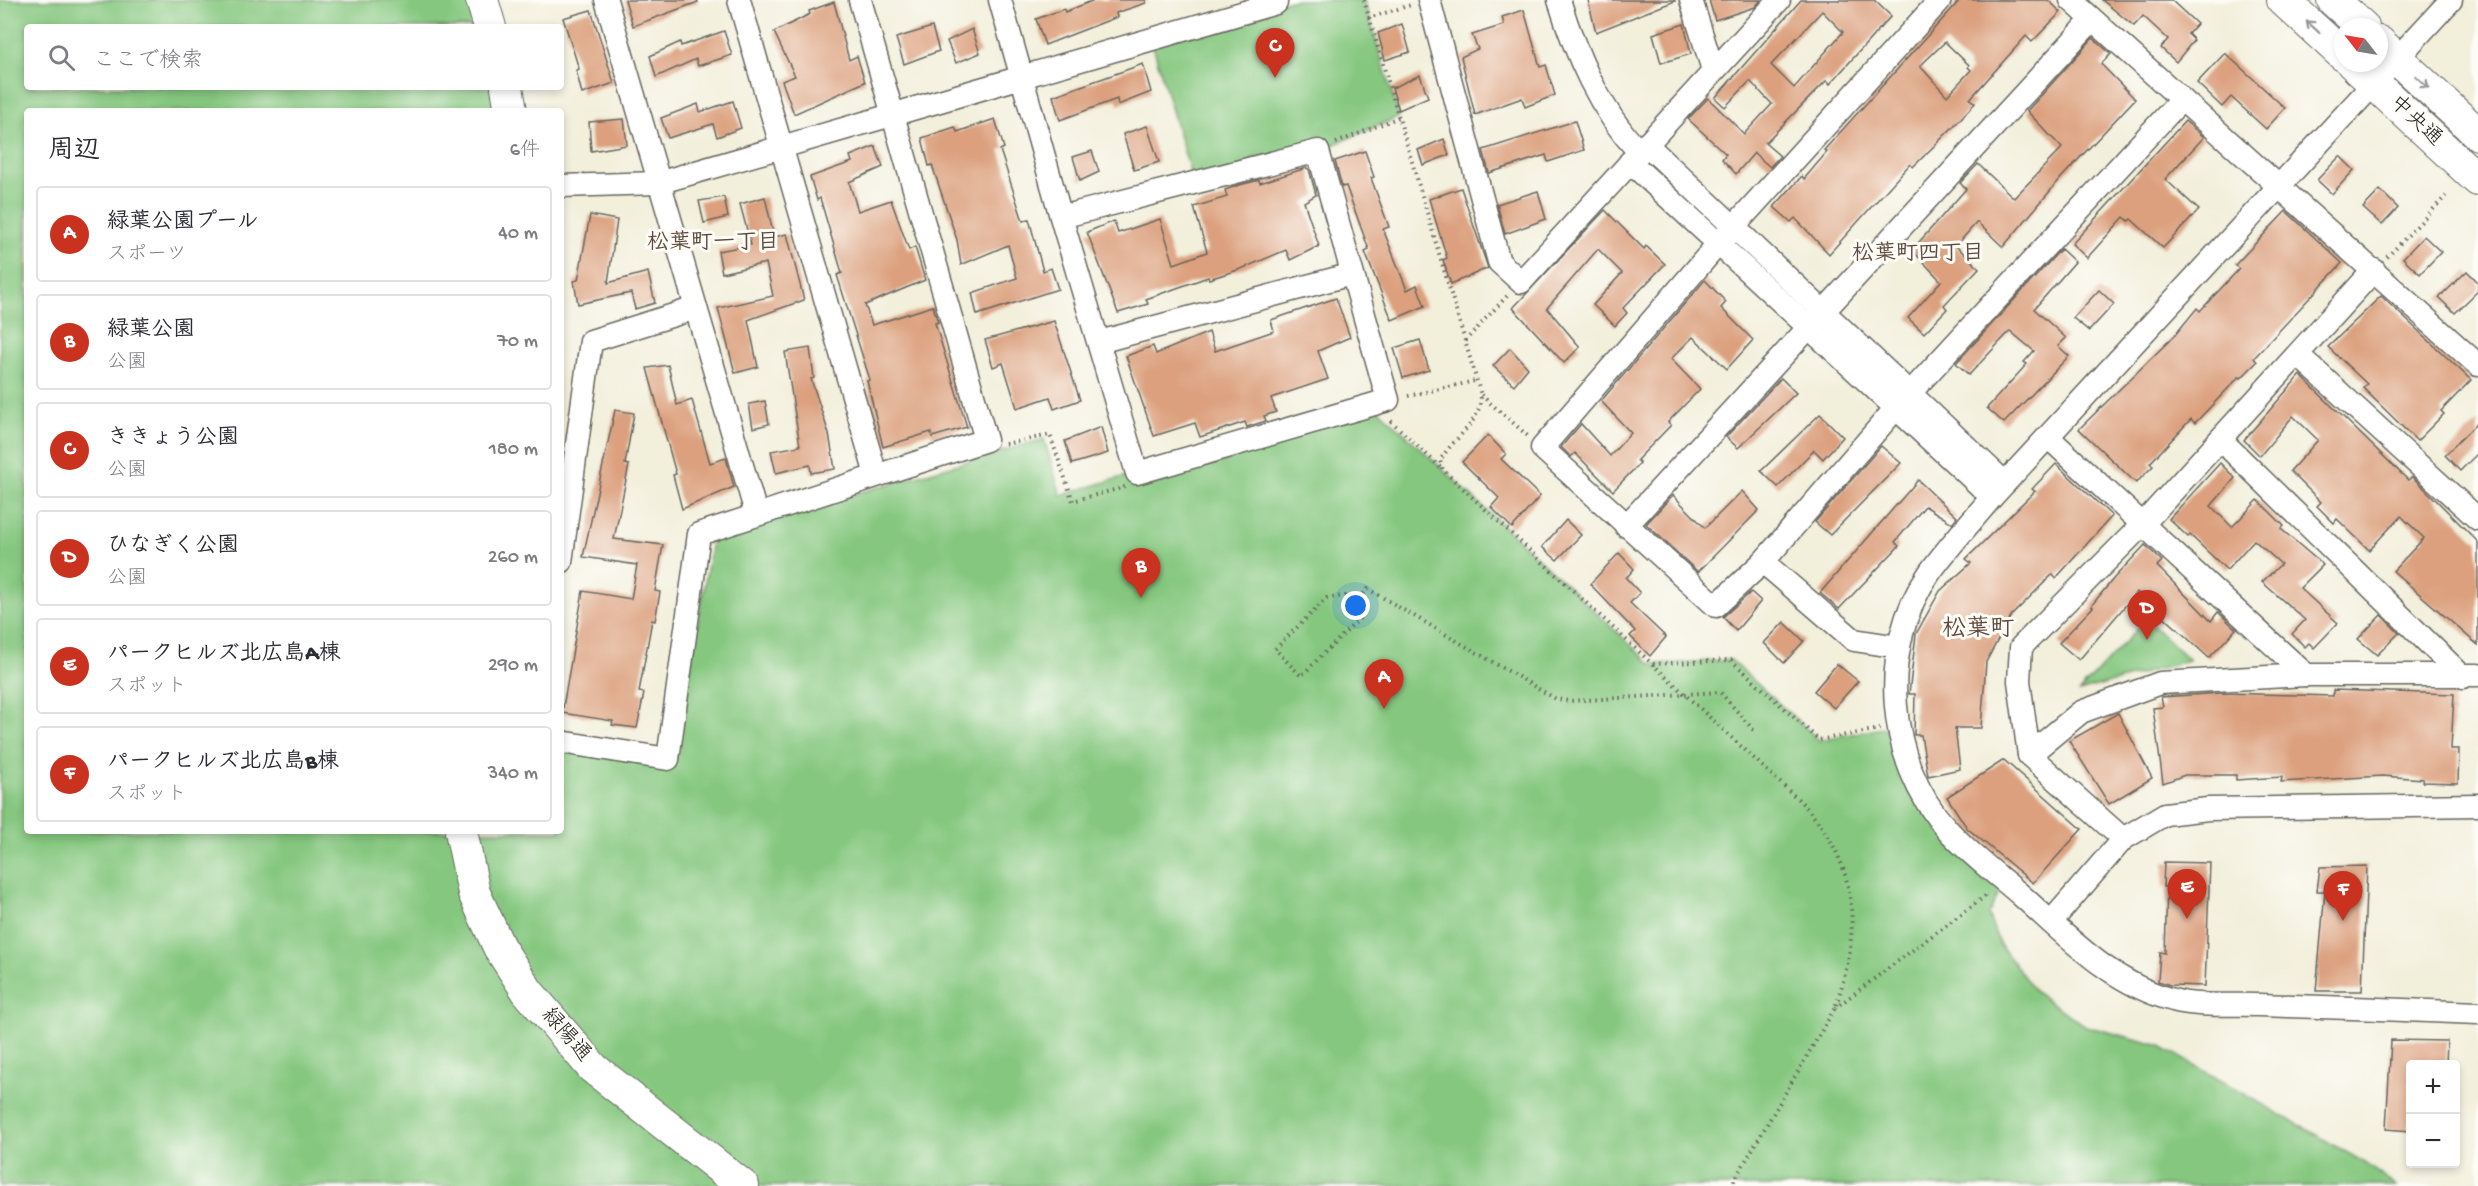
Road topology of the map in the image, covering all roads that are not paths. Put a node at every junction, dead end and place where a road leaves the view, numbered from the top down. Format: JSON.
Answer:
{"nodes":[{"id":1,"x":483,"y":0,"type":"edge"},
{"id":2,"x":606,"y":0,"type":"edge"},
{"id":3,"x":739,"y":0,"type":"edge"},
{"id":4,"x":860,"y":0,"type":"edge"},
{"id":5,"x":1000,"y":0,"type":"edge"},
{"id":6,"x":1275,"y":0,"type":"edge"},
{"id":7,"x":1429,"y":0,"type":"edge"},
{"id":8,"x":1559,"y":0,"type":"edge"},
{"id":9,"x":1691,"y":0,"type":"edge"},
{"id":10,"x":1779,"y":0,"type":"edge"},
{"id":11,"x":1940,"y":0,"type":"edge"},
{"id":12,"x":2071,"y":0,"type":"edge"},
{"id":13,"x":2283,"y":0,"type":"edge"},
{"id":14,"x":2333,"y":0,"type":"edge"},
{"id":15,"x":2451,"y":0,"type":"edge"},
{"id":16,"x":2353,"y":18,"type":"edge"},
{"id":17,"x":2092,"y":20,"type":"junction"},
{"id":18,"x":489,"y":24,"type":"edge"},
{"id":19,"x":2334,"y":47,"type":"edge"},
{"id":20,"x":2389,"y":51,"type":"edge"},
{"id":21,"x":1713,"y":70,"type":"junction"},
{"id":22,"x":2362,"y":72,"type":"edge"},
{"id":23,"x":1023,"y":79,"type":"junction"},
{"id":24,"x":2376,"y":84,"type":"junction"},
{"id":25,"x":508,"y":90,"type":"edge"},
{"id":26,"x":2181,"y":100,"type":"junction"},
{"id":27,"x":510,"y":108,"type":"edge"},
{"id":28,"x":894,"y":116,"type":"junction"},
{"id":29,"x":2478,"y":134,"type":"edge"},
{"id":30,"x":782,"y":146,"type":"junction"},
{"id":31,"x":1638,"y":153,"type":"junction"},
{"id":32,"x":2478,"y":180,"type":"edge"},
{"id":33,"x":658,"y":183,"type":"junction"},
{"id":34,"x":564,"y":186,"type":"edge"},
{"id":35,"x":2279,"y":188,"type":"junction"},
{"id":36,"x":1061,"y":217,"type":"junction"},
{"id":37,"x":1726,"y":235,"type":"junction"},
{"id":38,"x":2374,"y":270,"type":"junction"},
{"id":39,"x":1352,"y":274,"type":"junction"},
{"id":40,"x":696,"y":308,"type":"junction"},
{"id":41,"x":1816,"y":320,"type":"junction"},
{"id":42,"x":1099,"y":342,"type":"junction"},
{"id":43,"x":2298,"y":356,"type":"junction"},
{"id":44,"x":2478,"y":365,"type":"edge"},
{"id":45,"x":1903,"y":400,"type":"junction"},
{"id":46,"x":2048,"y":437,"type":"junction"},
{"id":47,"x":2221,"y":440,"type":"junction"},
{"id":48,"x":876,"y":475,"type":"junction"},
{"id":49,"x":1999,"y":490,"type":"junction"},
{"id":50,"x":756,"y":513,"type":"junction"},
{"id":51,"x":2478,"y":519,"type":"edge"},
{"id":52,"x":2143,"y":524,"type":"junction"},
{"id":53,"x":1626,"y":526,"type":"junction"},
{"id":54,"x":564,"y":540,"type":"edge"},
{"id":55,"x":1763,"y":562,"type":"junction"},
{"id":56,"x":1899,"y":647,"type":"junction"},
{"id":57,"x":2306,"y":675,"type":"junction"},
{"id":58,"x":2471,"y":676,"type":"edge"},
{"id":59,"x":564,"y":742,"type":"edge"},
{"id":60,"x":2029,"y":754,"type":"junction"},
{"id":61,"x":2478,"y":805,"type":"edge"},
{"id":62,"x":462,"y":834,"type":"edge"},
{"id":63,"x":2123,"y":839,"type":"junction"},
{"id":64,"x":2051,"y":922,"type":"junction"},
{"id":65,"x":2478,"y":1013,"type":"edge"},
{"id":66,"x":743,"y":1186,"type":"edge"}],
"edges":[{"from":1,"to":18,"type":"street"},
{"from":2,"to":33,"type":"street"},
{"from":3,"to":30,"type":"street"},
{"from":4,"to":28,"type":"street"},
{"from":5,"to":23,"type":"street"},
{"from":6,"to":23,"type":"street"},
{"from":7,"to":31,"type":"street"},
{"from":8,"to":31,"type":"street"},
{"from":9,"to":21,"type":"street"},
{"from":10,"to":21,"type":"street"},
{"from":11,"to":37,"type":"street"},
{"from":12,"to":17,"type":"street"},
{"from":19,"to":13,"type":"street","one_way":true},
{"from":14,"to":16,"type":"street"},
{"from":15,"to":20,"type":"street"},
{"from":17,"to":26,"type":"street"},
{"from":17,"to":41,"type":"street"},
{"from":20,"to":24,"type":"street"},
{"from":20,"to":29,"type":"street","name":"中央通","one_way":true},
{"from":21,"to":31,"type":"street"},
{"from":22,"to":24,"type":"street","name":"中央通"},
{"from":23,"to":28,"type":"street"},
{"from":23,"to":36,"type":"street"},
{"from":24,"to":32,"type":"street","name":"中央通"},
{"from":24,"to":35,"type":"street"},
{"from":25,"to":27,"type":"street"},
{"from":26,"to":35,"type":"street"},
{"from":26,"to":45,"type":"street"},
{"from":28,"to":30,"type":"street"},
{"from":28,"to":48,"type":"street"},
{"from":30,"to":33,"type":"street"},
{"from":30,"to":48,"type":"street"},
{"from":31,"to":37,"type":"street"},
{"from":33,"to":34,"type":"street"},
{"from":33,"to":40,"type":"street"},
{"from":35,"to":38,"type":"street"},
{"from":35,"to":46,"type":"street"},
{"from":36,"to":39,"type":"street"},
{"from":36,"to":42,"type":"street"},
{"from":37,"to":41,"type":"street"},
{"from":37,"to":53,"type":"street"},
{"from":38,"to":43,"type":"street"},
{"from":38,"to":44,"type":"street"},
{"from":39,"to":42,"type":"street"},
{"from":39,"to":42,"type":"street"},
{"from":40,"to":50,"type":"street"},
{"from":40,"to":54,"type":"street"},
{"from":41,"to":45,"type":"street"},
{"from":41,"to":53,"type":"street"},
{"from":43,"to":47,"type":"street"},
{"from":43,"to":51,"type":"street"},
{"from":45,"to":49,"type":"street"},
{"from":45,"to":55,"type":"street"},
{"from":46,"to":49,"type":"street"},
{"from":46,"to":52,"type":"street"},
{"from":47,"to":52,"type":"street"},
{"from":47,"to":58,"type":"street"},
{"from":48,"to":50,"type":"street"},
{"from":49,"to":56,"type":"street"},
{"from":50,"to":59,"type":"street"},
{"from":52,"to":57,"type":"street"},
{"from":52,"to":60,"type":"street"},
{"from":53,"to":55,"type":"street"},
{"from":55,"to":56,"type":"street"},
{"from":56,"to":64,"type":"street"},
{"from":57,"to":58,"type":"street"},
{"from":57,"to":60,"type":"street"},
{"from":60,"to":63,"type":"street"},
{"from":61,"to":63,"type":"street"},
{"from":62,"to":66,"type":"street","name":"緑陽通"},
{"from":63,"to":64,"type":"street"},
{"from":64,"to":65,"type":"street"}]}
